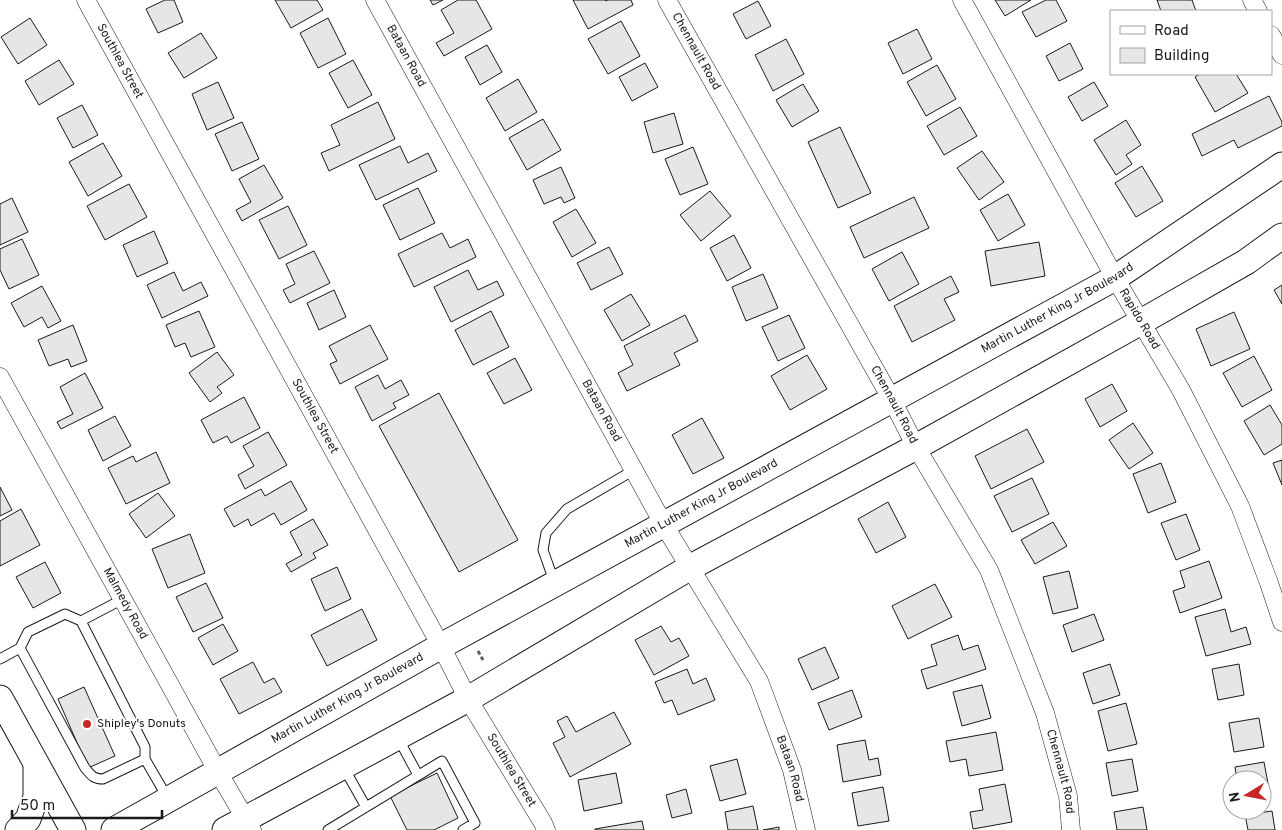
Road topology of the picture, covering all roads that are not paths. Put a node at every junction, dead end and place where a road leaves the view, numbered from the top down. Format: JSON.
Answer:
{"nodes":[{"id":1,"x":86,"y":0,"type":"edge"},
{"id":2,"x":376,"y":0,"type":"edge"},
{"id":3,"x":667,"y":0,"type":"edge"},
{"id":4,"x":962,"y":0,"type":"edge"},
{"id":5,"x":1272,"y":37,"type":"edge"},
{"id":6,"x":1282,"y":55,"type":"edge"},
{"id":7,"x":1282,"y":165,"type":"edge"},
{"id":8,"x":1282,"y":236,"type":"edge"},
{"id":9,"x":1115,"y":278,"type":"junction"},
{"id":10,"x":1141,"y":322,"type":"junction"},
{"id":11,"x":0,"y":377,"type":"edge"},
{"id":12,"x":892,"y":400,"type":"junction"},
{"id":13,"x":916,"y":447,"type":"junction"},
{"id":14,"x":634,"y":470,"type":"junction"},
{"id":15,"x":664,"y":525,"type":"junction"},
{"id":16,"x":689,"y":568,"type":"junction"},
{"id":17,"x":555,"y":584,"type":"junction"},
{"id":18,"x":123,"y":599,"type":"junction"},
{"id":19,"x":81,"y":621,"type":"junction"},
{"id":20,"x":1282,"y":622,"type":"edge"},
{"id":21,"x":441,"y":646,"type":"junction"},
{"id":22,"x":20,"y":648,"type":"junction"},
{"id":23,"x":0,"y":659,"type":"edge"},
{"id":24,"x":0,"y":698,"type":"edge"},
{"id":25,"x":468,"y":699,"type":"junction"},
{"id":26,"x":398,"y":737,"type":"junction"},
{"id":27,"x":145,"y":759,"type":"junction"},
{"id":28,"x":36,"y":763,"type":"junction"},
{"id":29,"x":343,"y":766,"type":"junction"},
{"id":30,"x":218,"y":772,"type":"junction"},
{"id":31,"x":418,"y":775,"type":"junction"},
{"id":32,"x":169,"y":800,"type":"junction"},
{"id":33,"x":366,"y":807,"type":"junction"},
{"id":34,"x":241,"y":826,"type":"edge"},
{"id":35,"x":18,"y":830,"type":"edge"},
{"id":36,"x":73,"y":830,"type":"edge"},
{"id":37,"x":114,"y":830,"type":"edge"},
{"id":38,"x":328,"y":830,"type":"edge"},
{"id":39,"x":463,"y":830,"type":"edge"},
{"id":40,"x":546,"y":830,"type":"edge"},
{"id":41,"x":806,"y":830,"type":"edge"},
{"id":42,"x":1071,"y":830,"type":"edge"}],
"edges":[{"from":1,"to":21,"type":"street","name":"Southlea Street"},
{"from":2,"to":14,"type":"street","name":"Bataan Road"},
{"from":3,"to":12,"type":"street","name":"Chennault Road"},
{"from":4,"to":9,"type":"street","name":"Rapido Road"},
{"from":5,"to":6,"type":"street"},
{"from":7,"to":9,"type":"main road","name":"Martin Luther King Jr Boulevard"},
{"from":8,"to":10,"type":"main road"},
{"from":9,"to":10,"type":"street","name":"Rapido Road"},
{"from":9,"to":12,"type":"main road","name":"Martin Luther King Jr Boulevard"},
{"from":10,"to":13,"type":"main road"},
{"from":10,"to":20,"type":"street","name":"Rapido Road"},
{"from":11,"to":18,"type":"street","name":"Malmedy Road"},
{"from":12,"to":13,"type":"street","name":"Chennault Road"},
{"from":12,"to":15,"type":"main road","name":"Martin Luther King Jr Boulevard"},
{"from":13,"to":16,"type":"main road"},
{"from":13,"to":42,"type":"street","name":"Chennault Road"},
{"from":14,"to":15,"type":"street","name":"Bataan Road"},
{"from":14,"to":17,"type":"lane"},
{"from":15,"to":16,"type":"street","name":"Bataan Road"},
{"from":15,"to":17,"type":"main road","name":"Martin Luther King Jr Boulevard"},
{"from":16,"to":25,"type":"main road"},
{"from":16,"to":41,"type":"street","name":"Bataan Road"},
{"from":17,"to":21,"type":"main road","name":"Martin Luther King Jr Boulevard"},
{"from":18,"to":19,"type":"lane"},
{"from":18,"to":30,"type":"street","name":"Malmedy Road"},
{"from":19,"to":22,"type":"lane"},
{"from":19,"to":27,"type":"lane"},
{"from":21,"to":25,"type":"street","name":"Southlea Street"},
{"from":21,"to":30,"type":"main road","name":"Martin Luther King Jr Boulevard"},
{"from":22,"to":23,"type":"lane"},
{"from":22,"to":27,"type":"lane"},
{"from":24,"to":28,"type":"main road"},
{"from":25,"to":26,"type":"main road"},
{"from":25,"to":40,"type":"street","name":"Southlea Street"},
{"from":26,"to":29,"type":"main road"},
{"from":26,"to":31,"type":"lane"},
{"from":27,"to":32,"type":"lane"},
{"from":28,"to":35,"type":"main road"},
{"from":28,"to":36,"type":"main road"},
{"from":29,"to":33,"type":"lane"},
{"from":29,"to":34,"type":"main road"},
{"from":30,"to":32,"type":"main road","name":"Martin Luther King Jr Boulevard"},
{"from":30,"to":34,"type":"street","name":"Malmedy Road"},
{"from":31,"to":33,"type":"lane"},
{"from":31,"to":39,"type":"lane"},
{"from":32,"to":37,"type":"main road","name":"Martin Luther King Jr Boulevard"},
{"from":33,"to":38,"type":"lane"}]}
